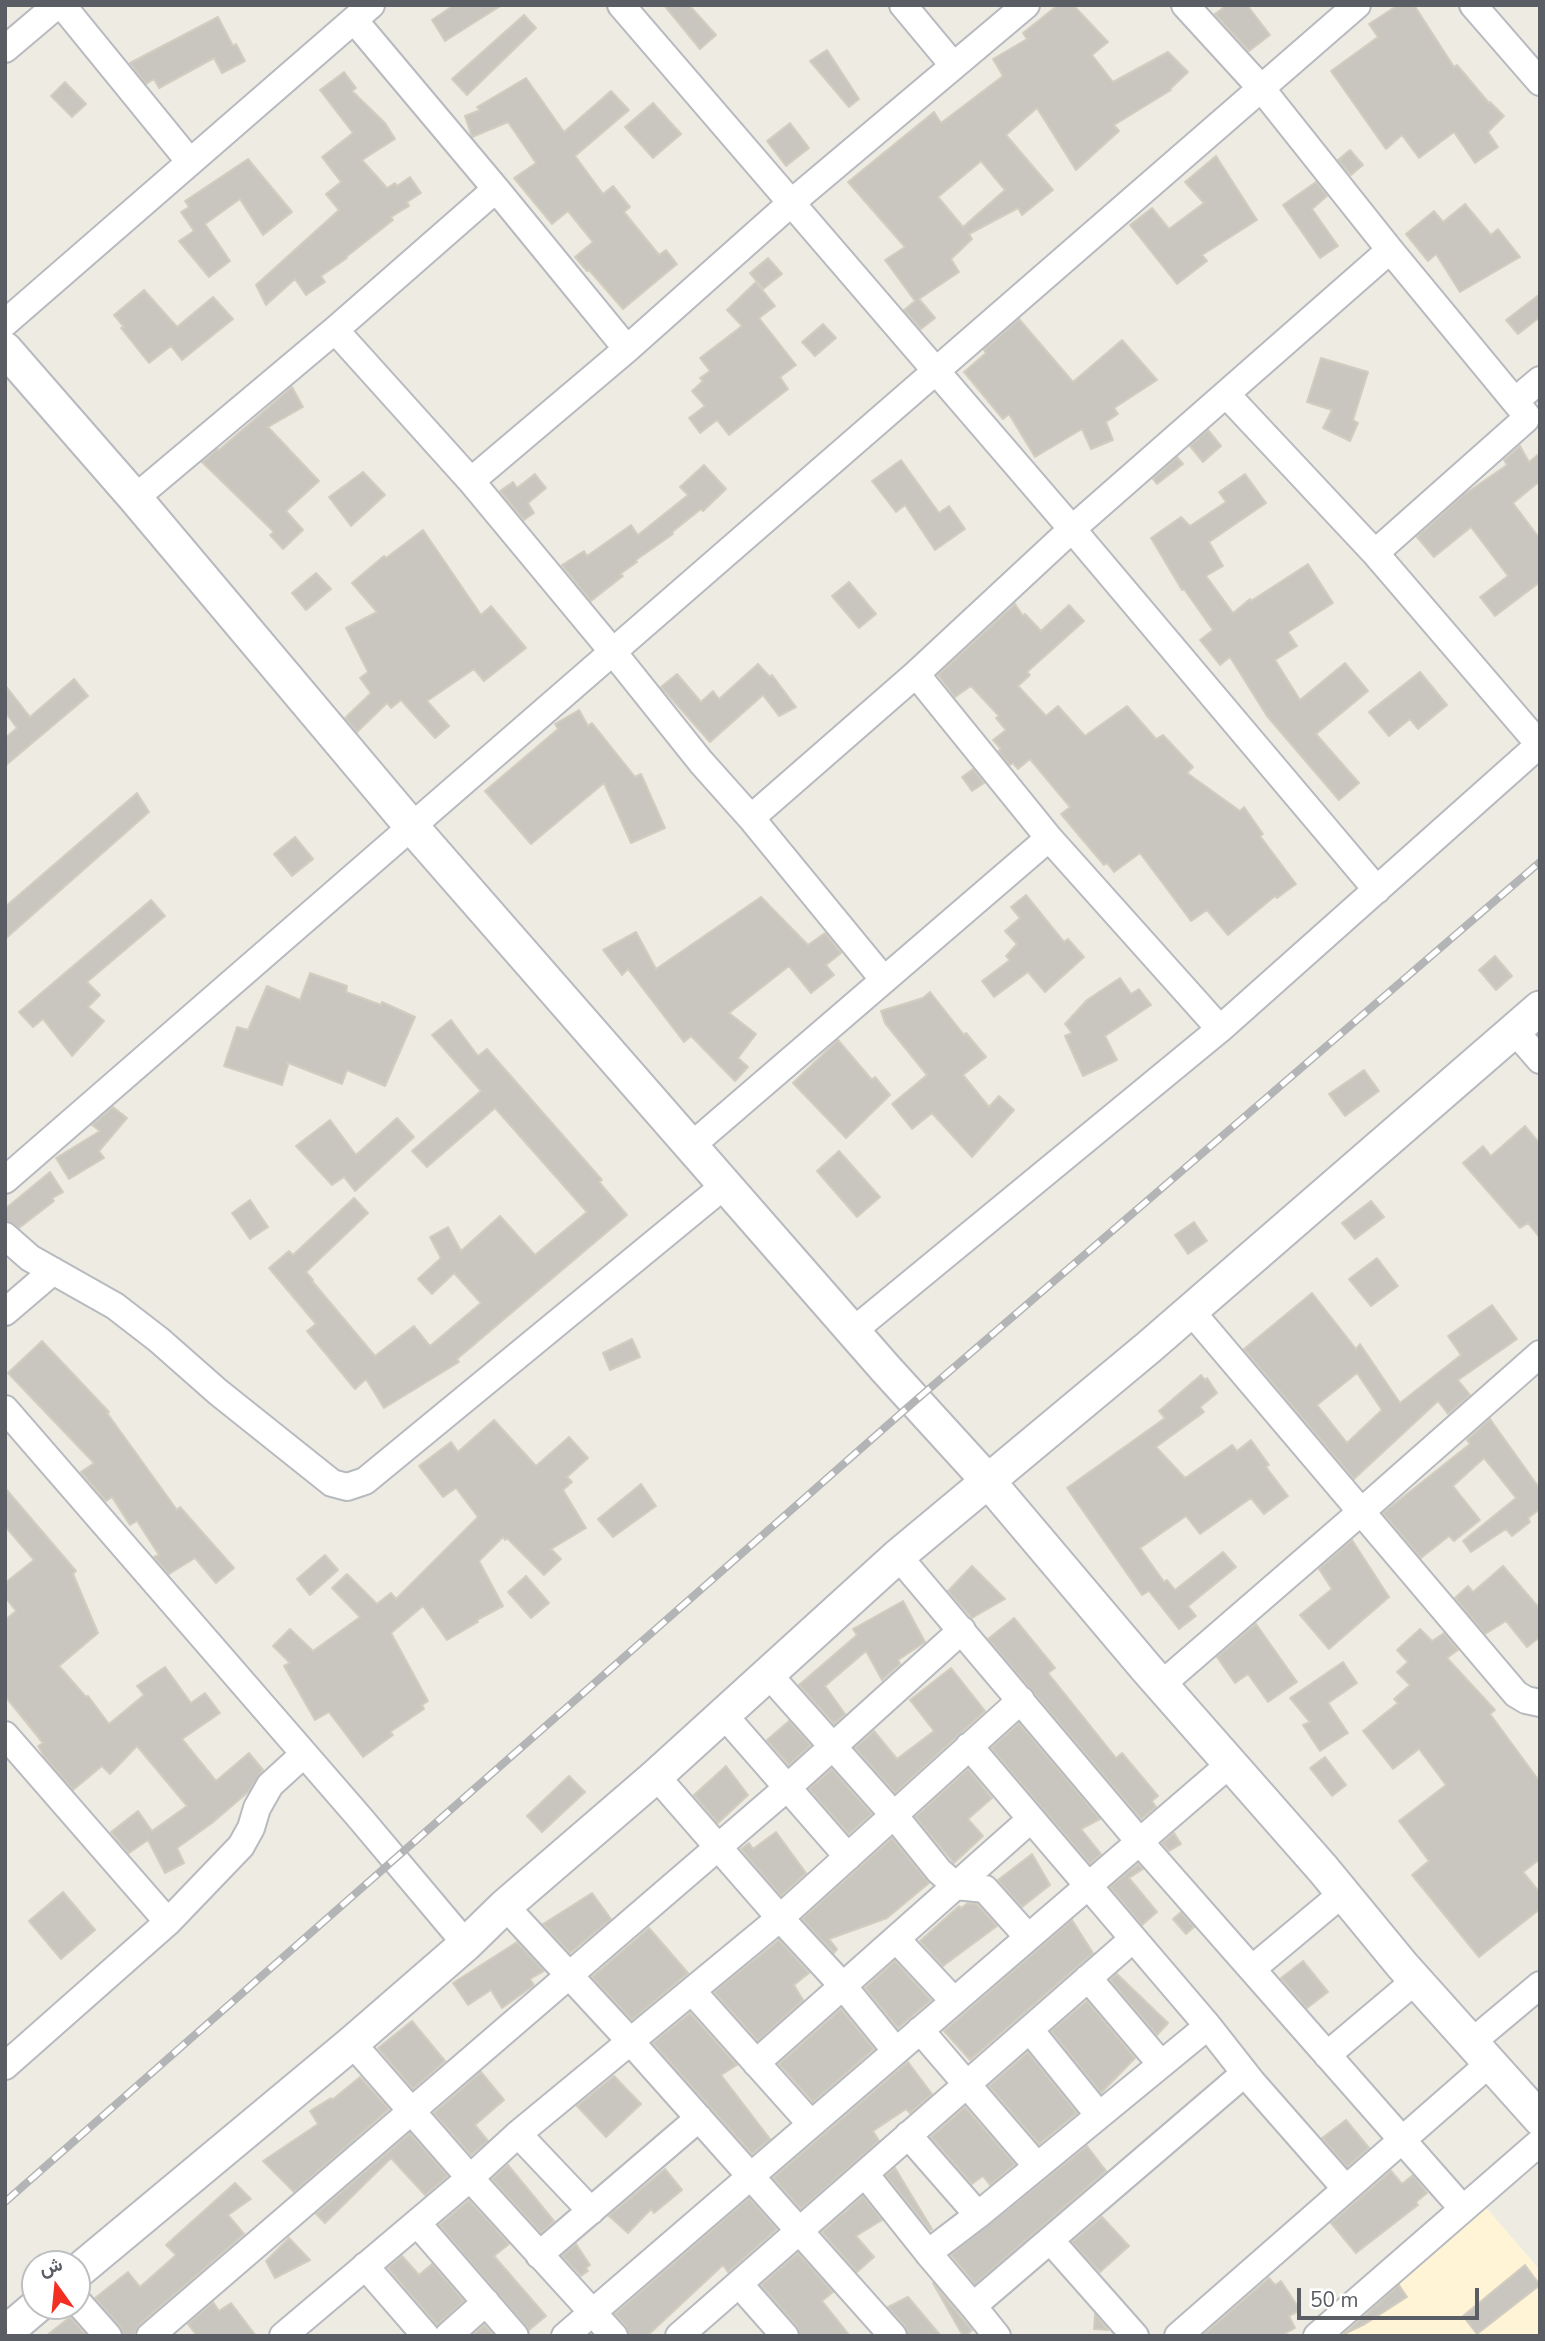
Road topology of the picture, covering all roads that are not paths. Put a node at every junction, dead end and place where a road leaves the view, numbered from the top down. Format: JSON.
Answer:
{"nodes":[{"id":1,"x":57,"y":5,"type":"edge"},
{"id":2,"x":62,"y":5,"type":"edge"},
{"id":3,"x":621,"y":5,"type":"edge"},
{"id":4,"x":903,"y":5,"type":"edge"},
{"id":5,"x":1026,"y":5,"type":"edge"},
{"id":6,"x":1185,"y":5,"type":"edge"},
{"id":7,"x":1357,"y":5,"type":"edge"},
{"id":8,"x":1473,"y":5,"type":"edge"},
{"id":9,"x":362,"y":13,"type":"edge"},
{"id":10,"x":5,"y":49,"type":"edge"},
{"id":11,"x":953,"y":65,"type":"junction"},
{"id":12,"x":1540,"y":82,"type":"edge"},
{"id":13,"x":1261,"y":88,"type":"junction"},
{"id":14,"x":190,"y":162,"type":"junction"},
{"id":15,"x":496,"y":189,"type":"junction"},
{"id":16,"x":791,"y":203,"type":"junction"},
{"id":17,"x":1390,"y":250,"type":"junction"},
{"id":18,"x":5,"y":323,"type":"edge"},
{"id":19,"x":335,"y":330,"type":"junction"},
{"id":20,"x":5,"y":349,"type":"edge"},
{"id":21,"x":626,"y":349,"type":"junction"},
{"id":22,"x":936,"y":371,"type":"junction"},
{"id":23,"x":1540,"y":380,"type":"edge"},
{"id":24,"x":1226,"y":394,"type":"junction"},
{"id":25,"x":1515,"y":401,"type":"junction"},
{"id":26,"x":471,"y":481,"type":"junction"},
{"id":27,"x":135,"y":498,"type":"junction"},
{"id":28,"x":1072,"y":529,"type":"junction"},
{"id":29,"x":1375,"y":553,"type":"junction"},
{"id":30,"x":613,"y":652,"type":"junction"},
{"id":31,"x":916,"y":674,"type":"junction"},
{"id":32,"x":1539,"y":744,"type":"edge"},
{"id":33,"x":751,"y":818,"type":"junction"},
{"id":34,"x":412,"y":827,"type":"junction"},
{"id":35,"x":1049,"y":838,"type":"junction"},
{"id":36,"x":1377,"y":890,"type":"junction"},
{"id":37,"x":884,"y":980,"type":"junction"},
{"id":38,"x":1540,"y":1008,"type":"edge"},
{"id":39,"x":1220,"y":1029,"type":"junction"},
{"id":40,"x":1514,"y":1030,"type":"junction"},
{"id":41,"x":1540,"y":1060,"type":"edge"},
{"id":42,"x":691,"y":1146,"type":"junction"},
{"id":43,"x":5,"y":1180,"type":"edge"},
{"id":44,"x":725,"y":1185,"type":"junction"},
{"id":45,"x":5,"y":1236,"type":"edge"},
{"id":46,"x":52,"y":1271,"type":"junction"},
{"id":47,"x":1191,"y":1310,"type":"junction"},
{"id":48,"x":5,"y":1312,"type":"edge"},
{"id":49,"x":853,"y":1331,"type":"junction"},
{"id":50,"x":1540,"y":1354,"type":"edge"},
{"id":51,"x":5,"y":1409,"type":"edge"},
{"id":52,"x":14,"y":1439,"type":"edge"},
{"id":53,"x":988,"y":1480,"type":"junction"},
{"id":54,"x":1362,"y":1511,"type":"junction"},
{"id":55,"x":898,"y":1556,"type":"junction"},
{"id":56,"x":962,"y":1630,"type":"junction"},
{"id":57,"x":768,"y":1674,"type":"junction"},
{"id":58,"x":1161,"y":1685,"type":"junction"},
{"id":59,"x":1021,"y":1700,"type":"junction"},
{"id":60,"x":1539,"y":1704,"type":"edge"},
{"id":61,"x":723,"y":1714,"type":"junction"},
{"id":62,"x":5,"y":1735,"type":"edge"},
{"id":63,"x":969,"y":1746,"type":"junction"},
{"id":64,"x":832,"y":1747,"type":"junction"},
{"id":65,"x":304,"y":1754,"type":"junction"},
{"id":66,"x":1231,"y":1763,"type":"junction"},
{"id":67,"x":656,"y":1776,"type":"junction"},
{"id":68,"x":788,"y":1787,"type":"junction"},
{"id":69,"x":892,"y":1814,"type":"junction"},
{"id":70,"x":1031,"y":1819,"type":"junction"},
{"id":71,"x":1139,"y":1841,"type":"junction"},
{"id":72,"x":719,"y":1847,"type":"junction"},
{"id":73,"x":848,"y":1857,"type":"junction"},
{"id":74,"x":956,"y":1886,"type":"junction"},
{"id":75,"x":1088,"y":1886,"type":"junction"},
{"id":76,"x":1343,"y":1893,"type":"junction"},
{"id":77,"x":505,"y":1906,"type":"junction"},
{"id":78,"x":780,"y":1917,"type":"junction"},
{"id":79,"x":167,"y":1922,"type":"junction"},
{"id":80,"x":1028,"y":1937,"type":"junction"},
{"id":81,"x":1133,"y":1939,"type":"junction"},
{"id":82,"x":897,"y":1940,"type":"junction"},
{"id":83,"x":466,"y":1944,"type":"junction"},
{"id":84,"x":1252,"y":1969,"type":"junction"},
{"id":85,"x":569,"y":1974,"type":"junction"},
{"id":86,"x":1088,"y":1978,"type":"junction"},
{"id":87,"x":1416,"y":1980,"type":"junction"},
{"id":88,"x":1540,"y":1985,"type":"edge"},
{"id":89,"x":843,"y":1986,"type":"junction"},
{"id":90,"x":692,"y":1991,"type":"junction"},
{"id":91,"x":954,"y":2001,"type":"junction"},
{"id":92,"x":1208,"y":2026,"type":"junction"},
{"id":93,"x":1030,"y":2029,"type":"junction"},
{"id":94,"x":920,"y":2030,"type":"junction"},
{"id":95,"x":630,"y":2041,"type":"junction"},
{"id":96,"x":352,"y":2043,"type":"junction"},
{"id":97,"x":896,"y":2051,"type":"junction"},
{"id":98,"x":1481,"y":2052,"type":"junction"},
{"id":99,"x":1327,"y":2055,"type":"junction"},
{"id":100,"x":757,"y":2063,"type":"junction"},
{"id":101,"x":1161,"y":2064,"type":"junction"},
{"id":102,"x":5,"y":2066,"type":"edge"},
{"id":103,"x":1245,"y":2073,"type":"junction"},
{"id":104,"x":967,"y":2084,"type":"junction"},
{"id":105,"x":412,"y":2112,"type":"junction"},
{"id":106,"x":1098,"y":2114,"type":"junction"},
{"id":107,"x":699,"y":2118,"type":"junction"},
{"id":108,"x":1540,"y":2119,"type":"edge"},
{"id":109,"x":811,"y":2124,"type":"junction"},
{"id":110,"x":519,"y":2134,"type":"junction"},
{"id":111,"x":908,"y":2135,"type":"junction"},
{"id":112,"x":1403,"y":2138,"type":"junction"},
{"id":113,"x":1540,"y":2142,"type":"edge"},
{"id":114,"x":1037,"y":2166,"type":"junction"},
{"id":115,"x":865,"y":2174,"type":"junction"},
{"id":116,"x":751,"y":2175,"type":"junction"},
{"id":117,"x":470,"y":2178,"type":"junction"},
{"id":118,"x":1346,"y":2189,"type":"junction"},
{"id":119,"x":1463,"y":2209,"type":"junction"},
{"id":120,"x":591,"y":2211,"type":"junction"},
{"id":121,"x":978,"y":2214,"type":"junction"},
{"id":122,"x":417,"y":2224,"type":"junction"},
{"id":123,"x":800,"y":2230,"type":"junction"},
{"id":124,"x":1050,"y":2240,"type":"junction"},
{"id":125,"x":928,"y":2253,"type":"junction"},
{"id":126,"x":539,"y":2255,"type":"junction"},
{"id":127,"x":91,"y":2261,"type":"edge"},
{"id":128,"x":365,"y":2266,"type":"junction"},
{"id":129,"x":738,"y":2284,"type":"junction"},
{"id":130,"x":486,"y":2302,"type":"junction"},
{"id":131,"x":973,"y":2306,"type":"junction"},
{"id":132,"x":593,"y":2311,"type":"junction"},
{"id":133,"x":91,"y":2317,"type":"edge"},
{"id":134,"x":21,"y":2320,"type":"edge"},
{"id":135,"x":298,"y":2331,"type":"edge"},
{"id":136,"x":5,"y":2333,"type":"edge"},
{"id":137,"x":108,"y":2336,"type":"edge"},
{"id":138,"x":150,"y":2336,"type":"edge"},
{"id":139,"x":426,"y":2336,"type":"edge"},
{"id":140,"x":448,"y":2336,"type":"edge"},
{"id":141,"x":515,"y":2336,"type":"edge"},
{"id":142,"x":565,"y":2336,"type":"edge"},
{"id":143,"x":614,"y":2336,"type":"edge"},
{"id":144,"x":679,"y":2336,"type":"edge"},
{"id":145,"x":785,"y":2336,"type":"edge"},
{"id":146,"x":893,"y":2336,"type":"edge"},
{"id":147,"x":997,"y":2336,"type":"edge"},
{"id":148,"x":1135,"y":2336,"type":"edge"},
{"id":149,"x":1178,"y":2336,"type":"edge"},
{"id":150,"x":1317,"y":2336,"type":"edge"}],
"edges":[{"from":1,"to":10,"type":"street"},
{"from":2,"to":14,"type":"street"},
{"from":3,"to":16,"type":"street"},
{"from":4,"to":11,"type":"street"},
{"from":5,"to":11,"type":"street"},
{"from":6,"to":13,"type":"street"},
{"from":7,"to":13,"type":"street"},
{"from":8,"to":12,"type":"street"},
{"from":9,"to":14,"type":"street"},
{"from":9,"to":15,"type":"street"},
{"from":11,"to":16,"type":"street"},
{"from":13,"to":17,"type":"street"},
{"from":13,"to":22,"type":"street"},
{"from":14,"to":18,"type":"street"},
{"from":15,"to":19,"type":"street"},
{"from":15,"to":21,"type":"street"},
{"from":16,"to":21,"type":"street"},
{"from":16,"to":22,"type":"street"},
{"from":17,"to":24,"type":"street"},
{"from":17,"to":25,"type":"street"},
{"from":19,"to":26,"type":"street"},
{"from":19,"to":27,"type":"street"},
{"from":20,"to":27,"type":"street"},
{"from":21,"to":26,"type":"street"},
{"from":22,"to":28,"type":"street"},
{"from":22,"to":30,"type":"street"},
{"from":23,"to":25,"type":"street"},
{"from":24,"to":28,"type":"street"},
{"from":24,"to":29,"type":"street"},
{"from":25,"to":29,"type":"street"},
{"from":26,"to":30,"type":"street"},
{"from":27,"to":34,"type":"street"},
{"from":28,"to":31,"type":"street"},
{"from":28,"to":36,"type":"street"},
{"from":29,"to":32,"type":"street"},
{"from":30,"to":33,"type":"street"},
{"from":30,"to":34,"type":"street"},
{"from":31,"to":33,"type":"street"},
{"from":31,"to":35,"type":"street"},
{"from":32,"to":36,"type":"street"},
{"from":33,"to":37,"type":"street"},
{"from":34,"to":42,"type":"street"},
{"from":34,"to":43,"type":"street"},
{"from":35,"to":37,"type":"street"},
{"from":35,"to":39,"type":"street"},
{"from":36,"to":39,"type":"street"},
{"from":37,"to":42,"type":"street"},
{"from":38,"to":40,"type":"street"},
{"from":39,"to":49,"type":"street"},
{"from":40,"to":41,"type":"street"},
{"from":40,"to":47,"type":"street"},
{"from":42,"to":44,"type":"street"},
{"from":44,"to":46,"type":"street"},
{"from":44,"to":49,"type":"street"},
{"from":45,"to":46,"type":"street"},
{"from":46,"to":48,"type":"street"},
{"from":47,"to":53,"type":"street"},
{"from":47,"to":54,"type":"street"},
{"from":49,"to":53,"type":"street"},
{"from":50,"to":54,"type":"street"},
{"from":51,"to":52,"type":"street"},
{"from":52,"to":65,"type":"street"},
{"from":53,"to":55,"type":"street"},
{"from":53,"to":58,"type":"street"},
{"from":54,"to":58,"type":"street"},
{"from":54,"to":60,"type":"street"},
{"from":55,"to":56,"type":"street"},
{"from":55,"to":57,"type":"street"},
{"from":56,"to":59,"type":"street"},
{"from":56,"to":64,"type":"street"},
{"from":57,"to":61,"type":"street"},
{"from":57,"to":64,"type":"street"},
{"from":58,"to":66,"type":"street"},
{"from":59,"to":63,"type":"street"},
{"from":59,"to":71,"type":"street"},
{"from":61,"to":67,"type":"street"},
{"from":61,"to":68,"type":"street"},
{"from":62,"to":79,"type":"street"},
{"from":63,"to":69,"type":"street"},
{"from":63,"to":70,"type":"street"},
{"from":64,"to":68,"type":"street"},
{"from":64,"to":69,"type":"street"},
{"from":65,"to":79,"type":"street"},
{"from":65,"to":83,"type":"street"},
{"from":66,"to":71,"type":"street"},
{"from":66,"to":76,"type":"street"},
{"from":67,"to":72,"type":"street"},
{"from":67,"to":77,"type":"street"},
{"from":68,"to":72,"type":"street"},
{"from":68,"to":73,"type":"street"},
{"from":69,"to":73,"type":"street"},
{"from":69,"to":74,"type":"street"},
{"from":70,"to":74,"type":"street"},
{"from":70,"to":75,"type":"street"},
{"from":71,"to":75,"type":"street"},
{"from":71,"to":84,"type":"street"},
{"from":72,"to":78,"type":"street"},
{"from":72,"to":85,"type":"street"},
{"from":73,"to":78,"type":"street"},
{"from":74,"to":80,"type":"street"},
{"from":74,"to":82,"type":"street"},
{"from":75,"to":80,"type":"street"},
{"from":75,"to":81,"type":"street"},
{"from":76,"to":84,"type":"street"},
{"from":76,"to":87,"type":"street"},
{"from":77,"to":83,"type":"street"},
{"from":77,"to":85,"type":"street"},
{"from":78,"to":89,"type":"street"},
{"from":78,"to":90,"type":"street"},
{"from":79,"to":102,"type":"street"},
{"from":80,"to":91,"type":"street"},
{"from":81,"to":86,"type":"street"},
{"from":81,"to":92,"type":"street"},
{"from":82,"to":89,"type":"street"},
{"from":82,"to":91,"type":"street"},
{"from":83,"to":96,"type":"street"},
{"from":84,"to":99,"type":"street"},
{"from":85,"to":95,"type":"street"},
{"from":85,"to":105,"type":"street"},
{"from":86,"to":93,"type":"street"},
{"from":86,"to":101,"type":"street"},
{"from":87,"to":98,"type":"street"},
{"from":87,"to":99,"type":"street"},
{"from":88,"to":98,"type":"street"},
{"from":89,"to":97,"type":"street"},
{"from":89,"to":100,"type":"street"},
{"from":90,"to":95,"type":"street"},
{"from":90,"to":100,"type":"street"},
{"from":91,"to":94,"type":"street"},
{"from":92,"to":101,"type":"street"},
{"from":92,"to":103,"type":"street"},
{"from":93,"to":104,"type":"street"},
{"from":93,"to":106,"type":"street"},
{"from":94,"to":97,"type":"street"},
{"from":94,"to":104,"type":"street"},
{"from":95,"to":107,"type":"street"},
{"from":95,"to":110,"type":"street"},
{"from":96,"to":105,"type":"street"},
{"from":96,"to":127,"type":"street"},
{"from":97,"to":109,"type":"street"},
{"from":98,"to":108,"type":"street"},
{"from":98,"to":112,"type":"street"},
{"from":99,"to":112,"type":"street"},
{"from":100,"to":109,"type":"street"},
{"from":101,"to":106,"type":"street"},
{"from":103,"to":118,"type":"street"},
{"from":103,"to":124,"type":"street"},
{"from":104,"to":111,"type":"street"},
{"from":104,"to":114,"type":"street"},
{"from":105,"to":117,"type":"street"},
{"from":105,"to":138,"type":"street"},
{"from":106,"to":114,"type":"street"},
{"from":107,"to":116,"type":"street"},
{"from":107,"to":120,"type":"street"},
{"from":109,"to":116,"type":"street"},
{"from":110,"to":117,"type":"street"},
{"from":110,"to":120,"type":"street"},
{"from":111,"to":115,"type":"street"},
{"from":111,"to":121,"type":"street"},
{"from":112,"to":118,"type":"street"},
{"from":112,"to":119,"type":"street"},
{"from":113,"to":119,"type":"street"},
{"from":114,"to":121,"type":"street"},
{"from":115,"to":123,"type":"street"},
{"from":115,"to":125,"type":"street"},
{"from":116,"to":123,"type":"street"},
{"from":116,"to":132,"type":"street"},
{"from":117,"to":122,"type":"street"},
{"from":117,"to":126,"type":"street"},
{"from":118,"to":149,"type":"street"},
{"from":119,"to":150,"type":"street"},
{"from":120,"to":126,"type":"street"},
{"from":121,"to":125,"type":"street"},
{"from":122,"to":128,"type":"street"},
{"from":122,"to":130,"type":"street"},
{"from":123,"to":129,"type":"street"},
{"from":123,"to":146,"type":"street"},
{"from":124,"to":131,"type":"street"},
{"from":124,"to":148,"type":"street"},
{"from":125,"to":131,"type":"street"},
{"from":126,"to":132,"type":"street"},
{"from":128,"to":135,"type":"street"},
{"from":128,"to":139,"type":"street"},
{"from":129,"to":144,"type":"street"},
{"from":129,"to":145,"type":"street"},
{"from":130,"to":140,"type":"street"},
{"from":130,"to":141,"type":"street"},
{"from":131,"to":147,"type":"street"},
{"from":132,"to":142,"type":"street"},
{"from":132,"to":143,"type":"street"},
{"from":133,"to":137,"type":"street"},
{"from":134,"to":136,"type":"street"}]}
